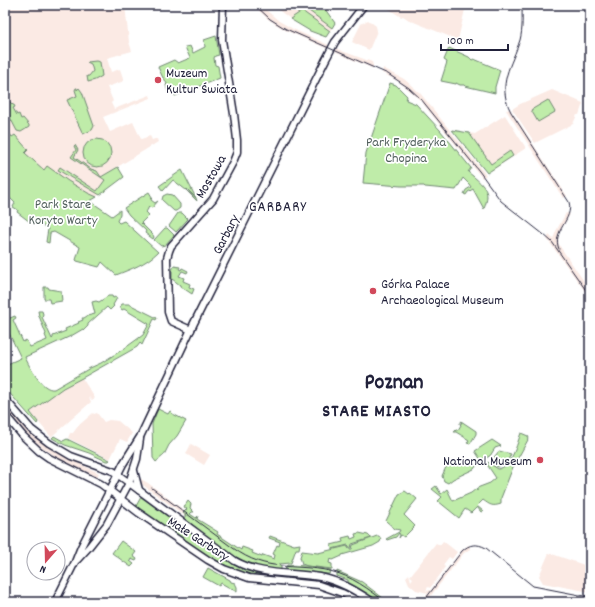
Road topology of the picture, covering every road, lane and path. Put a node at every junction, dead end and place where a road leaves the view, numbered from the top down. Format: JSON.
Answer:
{"nodes":[{"id":1,"x":223,"y":5,"type":"edge"},
{"id":2,"x":364,"y":5,"type":"edge"},
{"id":3,"x":191,"y":330,"type":"junction"},
{"id":4,"x":5,"y":399,"type":"edge"},
{"id":5,"x":5,"y":412,"type":"edge"},
{"id":6,"x":140,"y":437,"type":"junction"},
{"id":7,"x":134,"y":470,"type":"junction"},
{"id":8,"x":118,"y":475,"type":"junction"},
{"id":9,"x":129,"y":483,"type":"junction"},
{"id":10,"x":110,"y":490,"type":"junction"},
{"id":11,"x":139,"y":490,"type":"junction"},
{"id":12,"x":120,"y":499,"type":"junction"},
{"id":13,"x":75,"y":562,"type":"junction"},
{"id":14,"x":55,"y":602,"type":"edge"},
{"id":15,"x":360,"y":602,"type":"edge"},
{"id":16,"x":373,"y":602,"type":"edge"}],
"edges":[{"from":1,"to":3,"type":"street","name":"Mostowa"},
{"from":2,"to":3,"type":"street","name":"Garbary"},
{"from":3,"to":6,"type":"street","name":"Garbary"},
{"from":4,"to":8,"type":"street","name":"Małe Garbary"},
{"from":5,"to":10,"type":"street","name":"Małe Garbary"},
{"from":6,"to":7,"type":"street","name":"Garbary"},
{"from":6,"to":8,"type":"street","name":"Garbary"},
{"from":7,"to":9,"type":"street","name":"Garbary"},
{"from":7,"to":11,"type":"street"},
{"from":8,"to":9,"type":"street","name":"Małe Garbary"},
{"from":8,"to":10,"type":"street","name":"Garbary"},
{"from":9,"to":11,"type":"street","name":"Małe Garbary"},
{"from":9,"to":12,"type":"street","name":"Garbary"},
{"from":10,"to":12,"type":"street","name":"Małe Garbary"},
{"from":10,"to":13,"type":"street","name":"Garbary"},
{"from":11,"to":16,"type":"street","name":"Małe Garbary"},
{"from":12,"to":13,"type":"street","name":"Garbary"},
{"from":12,"to":15,"type":"street","name":"Małe Garbary"},
{"from":13,"to":14,"type":"street","name":"Garbary"}]}
